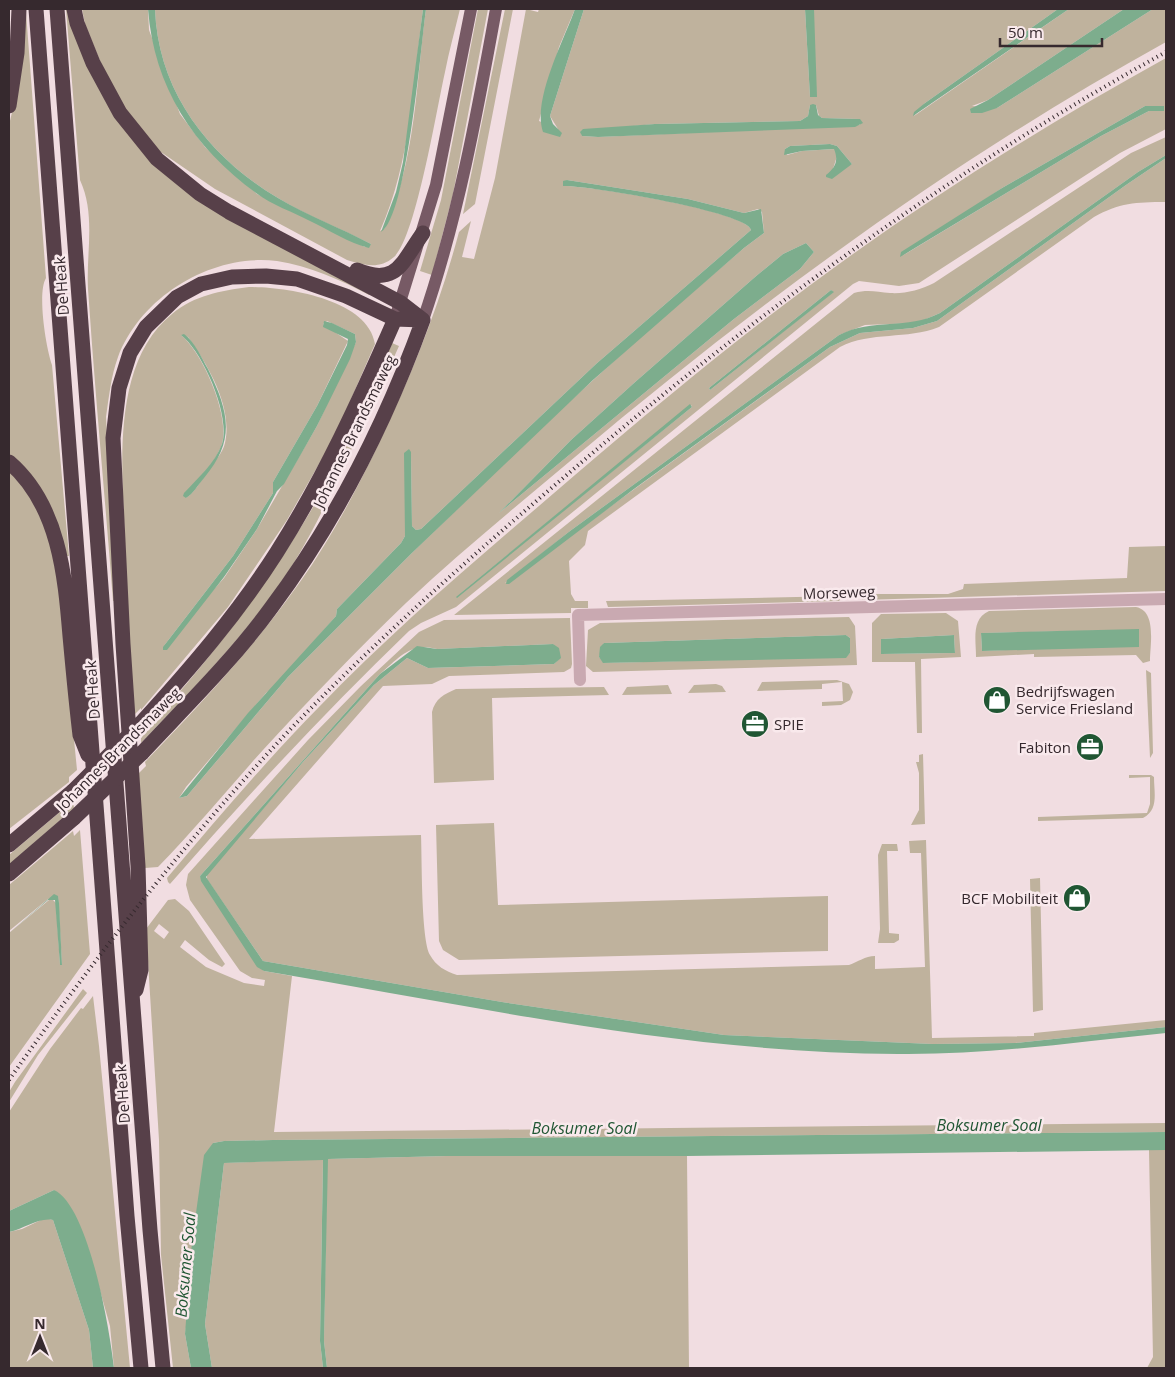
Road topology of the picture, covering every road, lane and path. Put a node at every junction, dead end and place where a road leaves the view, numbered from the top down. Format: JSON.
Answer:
{"nodes":[{"id":1,"x":19,"y":9,"type":"edge"},
{"id":2,"x":36,"y":9,"type":"edge"},
{"id":3,"x":57,"y":9,"type":"edge"},
{"id":4,"x":74,"y":9,"type":"edge"},
{"id":5,"x":471,"y":9,"type":"edge"},
{"id":6,"x":496,"y":9,"type":"edge"},
{"id":7,"x":9,"y":106,"type":"edge"},
{"id":8,"x":423,"y":233,"type":"junction"},
{"id":9,"x":308,"y":254,"type":"junction"},
{"id":10,"x":401,"y":302,"type":"junction"},
{"id":11,"x":395,"y":319,"type":"junction"},
{"id":12,"x":423,"y":320,"type":"junction"},
{"id":13,"x":9,"y":462,"type":"edge"},
{"id":14,"x":1166,"y":599,"type":"edge"},
{"id":15,"x":580,"y":680,"type":"dead end"},
{"id":16,"x":93,"y":767,"type":"junction"},
{"id":17,"x":9,"y":845,"type":"edge"},
{"id":18,"x":9,"y":874,"type":"edge"},
{"id":19,"x":133,"y":1001,"type":"junction"},
{"id":20,"x":141,"y":1368,"type":"edge"},
{"id":21,"x":163,"y":1368,"type":"edge"}],
"edges":[{"from":1,"to":7,"type":"highway"},
{"from":2,"to":16,"type":"highway","name":"De Heak"},
{"from":3,"to":19,"type":"highway","name":"De Heak"},
{"from":4,"to":9,"type":"highway"},
{"from":5,"to":8,"type":"main road","name":"Johannes Brandsmaweg"},
{"from":6,"to":12,"type":"main road","name":"Johannes Brandsmaweg"},
{"from":8,"to":9,"type":"highway"},
{"from":8,"to":10,"type":"main road","name":"Johannes Brandsmaweg"},
{"from":9,"to":10,"type":"highway"},
{"from":10,"to":11,"type":"main road","name":"Johannes Brandsmaweg"},
{"from":10,"to":12,"type":"highway"},
{"from":11,"to":12,"type":"highway"},
{"from":11,"to":17,"type":"highway","name":"Johannes Brandsmaweg","bridge":true},
{"from":11,"to":19,"type":"highway"},
{"from":12,"to":18,"type":"highway","name":"Johannes Brandsmaweg","bridge":true},
{"from":13,"to":16,"type":"highway"},
{"from":14,"to":15,"type":"street","name":"Morseweg"},
{"from":16,"to":20,"type":"highway","name":"De Heak"},
{"from":19,"to":21,"type":"highway","name":"De Heak"}]}
